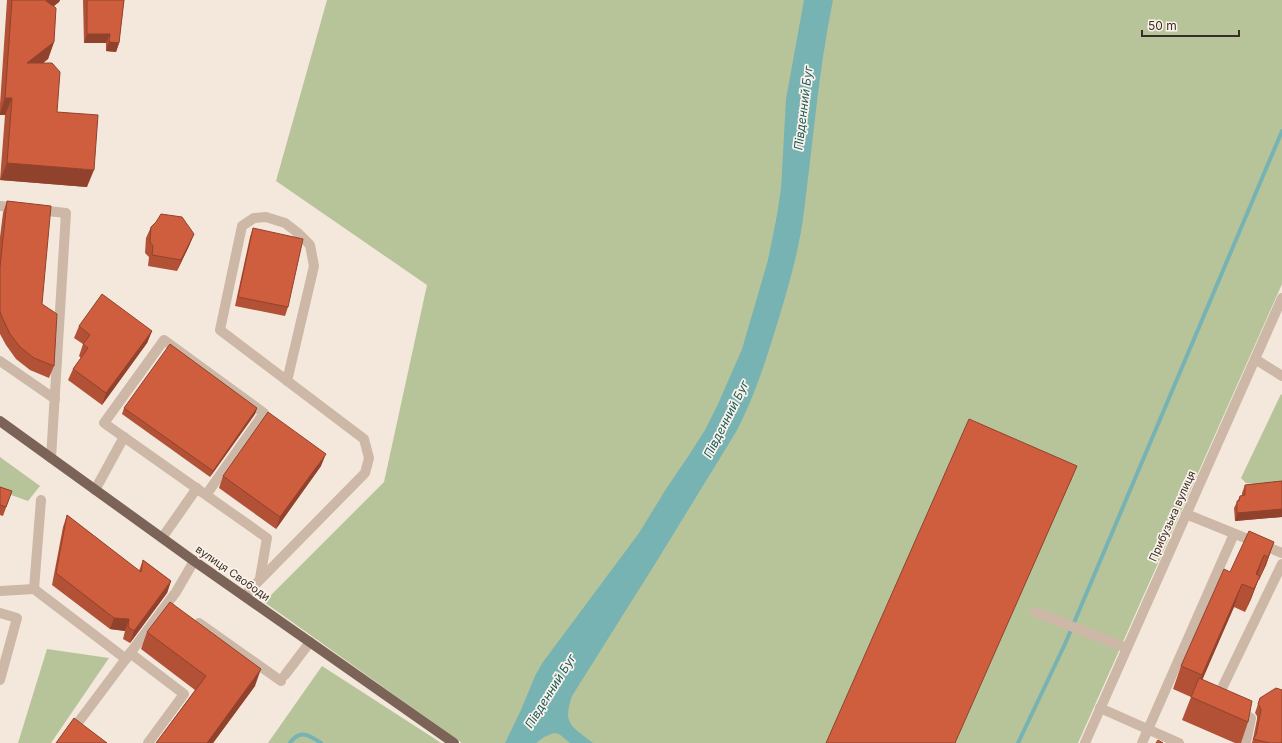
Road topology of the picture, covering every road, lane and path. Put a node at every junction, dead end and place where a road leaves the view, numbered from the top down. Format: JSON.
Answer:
{"nodes":[{"id":1,"x":0,"y":206,"type":"edge"},
{"id":2,"x":1281,"y":302,"type":"edge"},
{"id":3,"x":1255,"y":359,"type":"junction"},
{"id":4,"x":0,"y":361,"type":"edge"},
{"id":5,"x":1282,"y":376,"type":"edge"},
{"id":6,"x":287,"y":381,"type":"junction"},
{"id":7,"x":55,"y":399,"type":"junction"},
{"id":8,"x":0,"y":421,"type":"edge"},
{"id":9,"x":124,"y":437,"type":"junction"},
{"id":10,"x":51,"y":458,"type":"junction"},
{"id":11,"x":197,"y":488,"type":"junction"},
{"id":12,"x":95,"y":490,"type":"junction"},
{"id":13,"x":206,"y":495,"type":"junction"},
{"id":14,"x":40,"y":500,"type":"dead end"},
{"id":15,"x":1186,"y":514,"type":"junction"},
{"id":16,"x":1234,"y":534,"type":"junction"},
{"id":17,"x":162,"y":538,"type":"junction"},
{"id":18,"x":1282,"y":553,"type":"edge"},
{"id":19,"x":194,"y":561,"type":"junction"},
{"id":20,"x":1282,"y":564,"type":"edge"},
{"id":21,"x":260,"y":578,"type":"junction"},
{"id":22,"x":34,"y":589,"type":"junction"},
{"id":23,"x":0,"y":591,"type":"edge"},
{"id":24,"x":244,"y":596,"type":"junction"},
{"id":25,"x":1035,"y":612,"type":"dead end"},
{"id":26,"x":0,"y":614,"type":"edge"},
{"id":27,"x":194,"y":620,"type":"edge"},
{"id":28,"x":310,"y":642,"type":"junction"},
{"id":29,"x":1127,"y":648,"type":"junction"},
{"id":30,"x":128,"y":656,"type":"junction"},
{"id":31,"x":0,"y":680,"type":"edge"},
{"id":32,"x":1100,"y":708,"type":"junction"},
{"id":33,"x":1148,"y":729,"type":"junction"},
{"id":34,"x":94,"y":743,"type":"edge"},
{"id":35,"x":148,"y":743,"type":"edge"},
{"id":36,"x":454,"y":743,"type":"edge"},
{"id":37,"x":1085,"y":743,"type":"edge"},
{"id":38,"x":1142,"y":743,"type":"edge"},
{"id":39,"x":1179,"y":743,"type":"edge"},
{"id":40,"x":1246,"y":743,"type":"edge"}],
"edges":[{"from":1,"to":7,"type":"street"},
{"from":2,"to":3,"type":"street","name":"Прибузька вулиця"},
{"from":3,"to":5,"type":"street"},
{"from":3,"to":15,"type":"street","name":"Прибузька вулиця"},
{"from":4,"to":7,"type":"street"},
{"from":6,"to":6,"type":"street"},
{"from":6,"to":21,"type":"street"},
{"from":7,"to":10,"type":"street"},
{"from":8,"to":10,"type":"main road","name":"вулиця Свободи"},
{"from":9,"to":11,"type":"street"},
{"from":9,"to":12,"type":"street"},
{"from":9,"to":13,"type":"street"},
{"from":10,"to":12,"type":"main road","name":"вулиця Свободи"},
{"from":11,"to":13,"type":"street"},
{"from":11,"to":17,"type":"street"},
{"from":12,"to":17,"type":"main road","name":"вулиця Свободи"},
{"from":13,"to":21,"type":"street"},
{"from":14,"to":22,"type":"street"},
{"from":15,"to":16,"type":"street"},
{"from":15,"to":29,"type":"street","name":"Прибузька вулиця"},
{"from":16,"to":18,"type":"street"},
{"from":16,"to":33,"type":"street"},
{"from":17,"to":19,"type":"main road","name":"вулиця Свободи"},
{"from":19,"to":24,"type":"main road","name":"вулиця Свободи"},
{"from":19,"to":30,"type":"street"},
{"from":20,"to":40,"type":"street"},
{"from":21,"to":24,"type":"street"},
{"from":22,"to":23,"type":"street"},
{"from":22,"to":30,"type":"street"},
{"from":24,"to":28,"type":"main road","name":"вулиця Свободи"},
{"from":25,"to":29,"type":"street"},
{"from":26,"to":31,"type":"street"},
{"from":27,"to":28,"type":"street"},
{"from":28,"to":36,"type":"main road","name":"вулиця Свободи"},
{"from":29,"to":32,"type":"street","name":"Прибузька вулиця"},
{"from":30,"to":34,"type":"street"},
{"from":30,"to":35,"type":"street"},
{"from":32,"to":33,"type":"street"},
{"from":32,"to":37,"type":"street","name":"Прибузька вулиця"},
{"from":33,"to":38,"type":"street"},
{"from":33,"to":39,"type":"street"}]}
